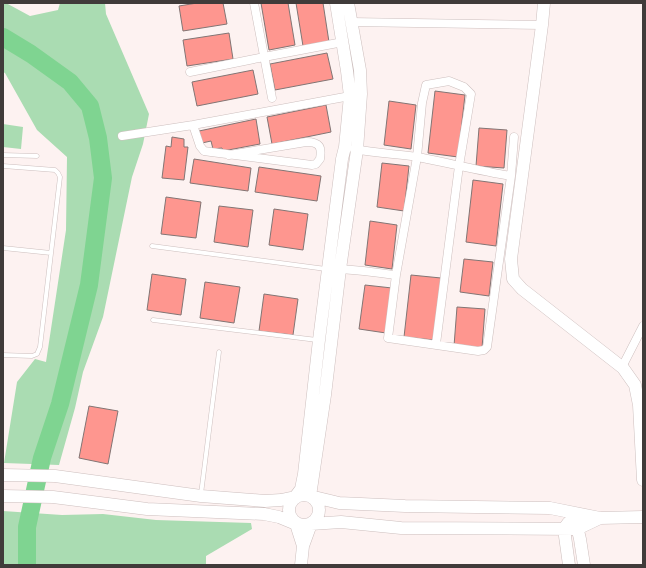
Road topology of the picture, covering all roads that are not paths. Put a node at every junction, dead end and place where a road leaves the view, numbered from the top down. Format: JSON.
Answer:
{"nodes":[{"id":1,"x":254,"y":3,"type":"edge"},
{"id":2,"x":336,"y":3,"type":"edge"},
{"id":3,"x":348,"y":3,"type":"edge"},
{"id":4,"x":544,"y":3,"type":"edge"},
{"id":5,"x":351,"y":22,"type":"junction"},
{"id":6,"x":542,"y":25,"type":"junction"},
{"id":7,"x":343,"y":42,"type":"junction"},
{"id":8,"x":264,"y":57,"type":"junction"},
{"id":9,"x":190,"y":72,"type":"dead end"},
{"id":10,"x":353,"y":89,"type":"junction"},
{"id":11,"x":272,"y":98,"type":"dead end"},
{"id":12,"x":193,"y":125,"type":"junction"},
{"id":13,"x":122,"y":136,"type":"dead end"},
{"id":14,"x":514,"y":137,"type":"dead end"},
{"id":15,"x":351,"y":148,"type":"junction"},
{"id":16,"x":229,"y":154,"type":"junction"},
{"id":17,"x":3,"y":155,"type":"edge"},
{"id":18,"x":37,"y":156,"type":"dead end"},
{"id":19,"x":417,"y":157,"type":"junction"},
{"id":20,"x":3,"y":166,"type":"edge"},
{"id":21,"x":460,"y":166,"type":"junction"},
{"id":22,"x":511,"y":176,"type":"junction"},
{"id":23,"x":152,"y":246,"type":"dead end"},
{"id":24,"x":3,"y":248,"type":"edge"},
{"id":25,"x":51,"y":253,"type":"junction"},
{"id":26,"x":334,"y":269,"type":"junction"},
{"id":27,"x":396,"y":275,"type":"junction"},
{"id":28,"x":152,"y":320,"type":"dead end"},
{"id":29,"x":643,"y":326,"type":"edge"},
{"id":30,"x":319,"y":340,"type":"junction"},
{"id":31,"x":436,"y":344,"type":"junction"},
{"id":32,"x":219,"y":352,"type":"dead end"},
{"id":33,"x":3,"y":355,"type":"edge"},
{"id":34,"x":622,"y":367,"type":"junction"},
{"id":35,"x":3,"y":475,"type":"edge"},
{"id":36,"x":643,"y":480,"type":"edge"},
{"id":37,"x":3,"y":496,"type":"edge"},
{"id":38,"x":201,"y":496,"type":"junction"},
{"id":39,"x":310,"y":496,"type":"junction"},
{"id":40,"x":295,"y":498,"type":"junction"},
{"id":41,"x":573,"y":513,"type":"junction"},
{"id":42,"x":643,"y":517,"type":"edge"},
{"id":43,"x":600,"y":518,"type":"junction"},
{"id":44,"x":296,"y":524,"type":"junction"},
{"id":45,"x":311,"y":524,"type":"junction"},
{"id":46,"x":564,"y":529,"type":"junction"},
{"id":47,"x":577,"y":529,"type":"junction"},
{"id":48,"x":303,"y":546,"type":"junction"},
{"id":49,"x":301,"y":565,"type":"edge"},
{"id":50,"x":569,"y":565,"type":"edge"},
{"id":51,"x":584,"y":565,"type":"edge"}],
"edges":[{"from":1,"to":8,"type":"street"},
{"from":2,"to":7,"type":"street"},
{"from":3,"to":5,"type":"street"},
{"from":4,"to":6,"type":"street"},
{"from":5,"to":6,"type":"street"},
{"from":5,"to":10,"type":"street"},
{"from":6,"to":34,"type":"street"},
{"from":7,"to":8,"type":"street"},
{"from":7,"to":10,"type":"street"},
{"from":8,"to":9,"type":"street"},
{"from":8,"to":11,"type":"street"},
{"from":10,"to":12,"type":"street"},
{"from":10,"to":15,"type":"street"},
{"from":12,"to":13,"type":"street"},
{"from":12,"to":16,"type":"street"},
{"from":14,"to":22,"type":"street"},
{"from":15,"to":19,"type":"street"},
{"from":15,"to":26,"type":"street"},
{"from":16,"to":16,"type":"street"},
{"from":17,"to":18,"type":"lane"},
{"from":19,"to":21,"type":"street"},
{"from":19,"to":21,"type":"street"},
{"from":19,"to":27,"type":"street"},
{"from":20,"to":25,"type":"lane"},
{"from":21,"to":22,"type":"street"},
{"from":21,"to":31,"type":"street"},
{"from":22,"to":31,"type":"street"},
{"from":23,"to":26,"type":"lane"},
{"from":24,"to":25,"type":"lane"},
{"from":25,"to":33,"type":"lane"},
{"from":26,"to":27,"type":"street"},
{"from":26,"to":30,"type":"street"},
{"from":26,"to":39,"type":"street"},
{"from":27,"to":31,"type":"street"},
{"from":28,"to":30,"type":"lane"},
{"from":29,"to":34,"type":"street"},
{"from":30,"to":40,"type":"street"},
{"from":32,"to":38,"type":"lane"},
{"from":34,"to":36,"type":"street"},
{"from":35,"to":38,"type":"street"},
{"from":37,"to":44,"type":"street"},
{"from":38,"to":40,"type":"street"},
{"from":39,"to":40,"type":"street"},
{"from":39,"to":41,"type":"street"},
{"from":39,"to":45,"type":"street"},
{"from":40,"to":44,"type":"street"},
{"from":41,"to":43,"type":"street"},
{"from":41,"to":46,"type":"street"},
{"from":41,"to":47,"type":"street"},
{"from":42,"to":43,"type":"street"},
{"from":43,"to":47,"type":"street"},
{"from":44,"to":45,"type":"street"},
{"from":44,"to":48,"type":"street"},
{"from":45,"to":46,"type":"street"},
{"from":45,"to":48,"type":"street"},
{"from":46,"to":47,"type":"street"},
{"from":46,"to":50,"type":"street"},
{"from":47,"to":51,"type":"street"},
{"from":48,"to":49,"type":"street"}]}
